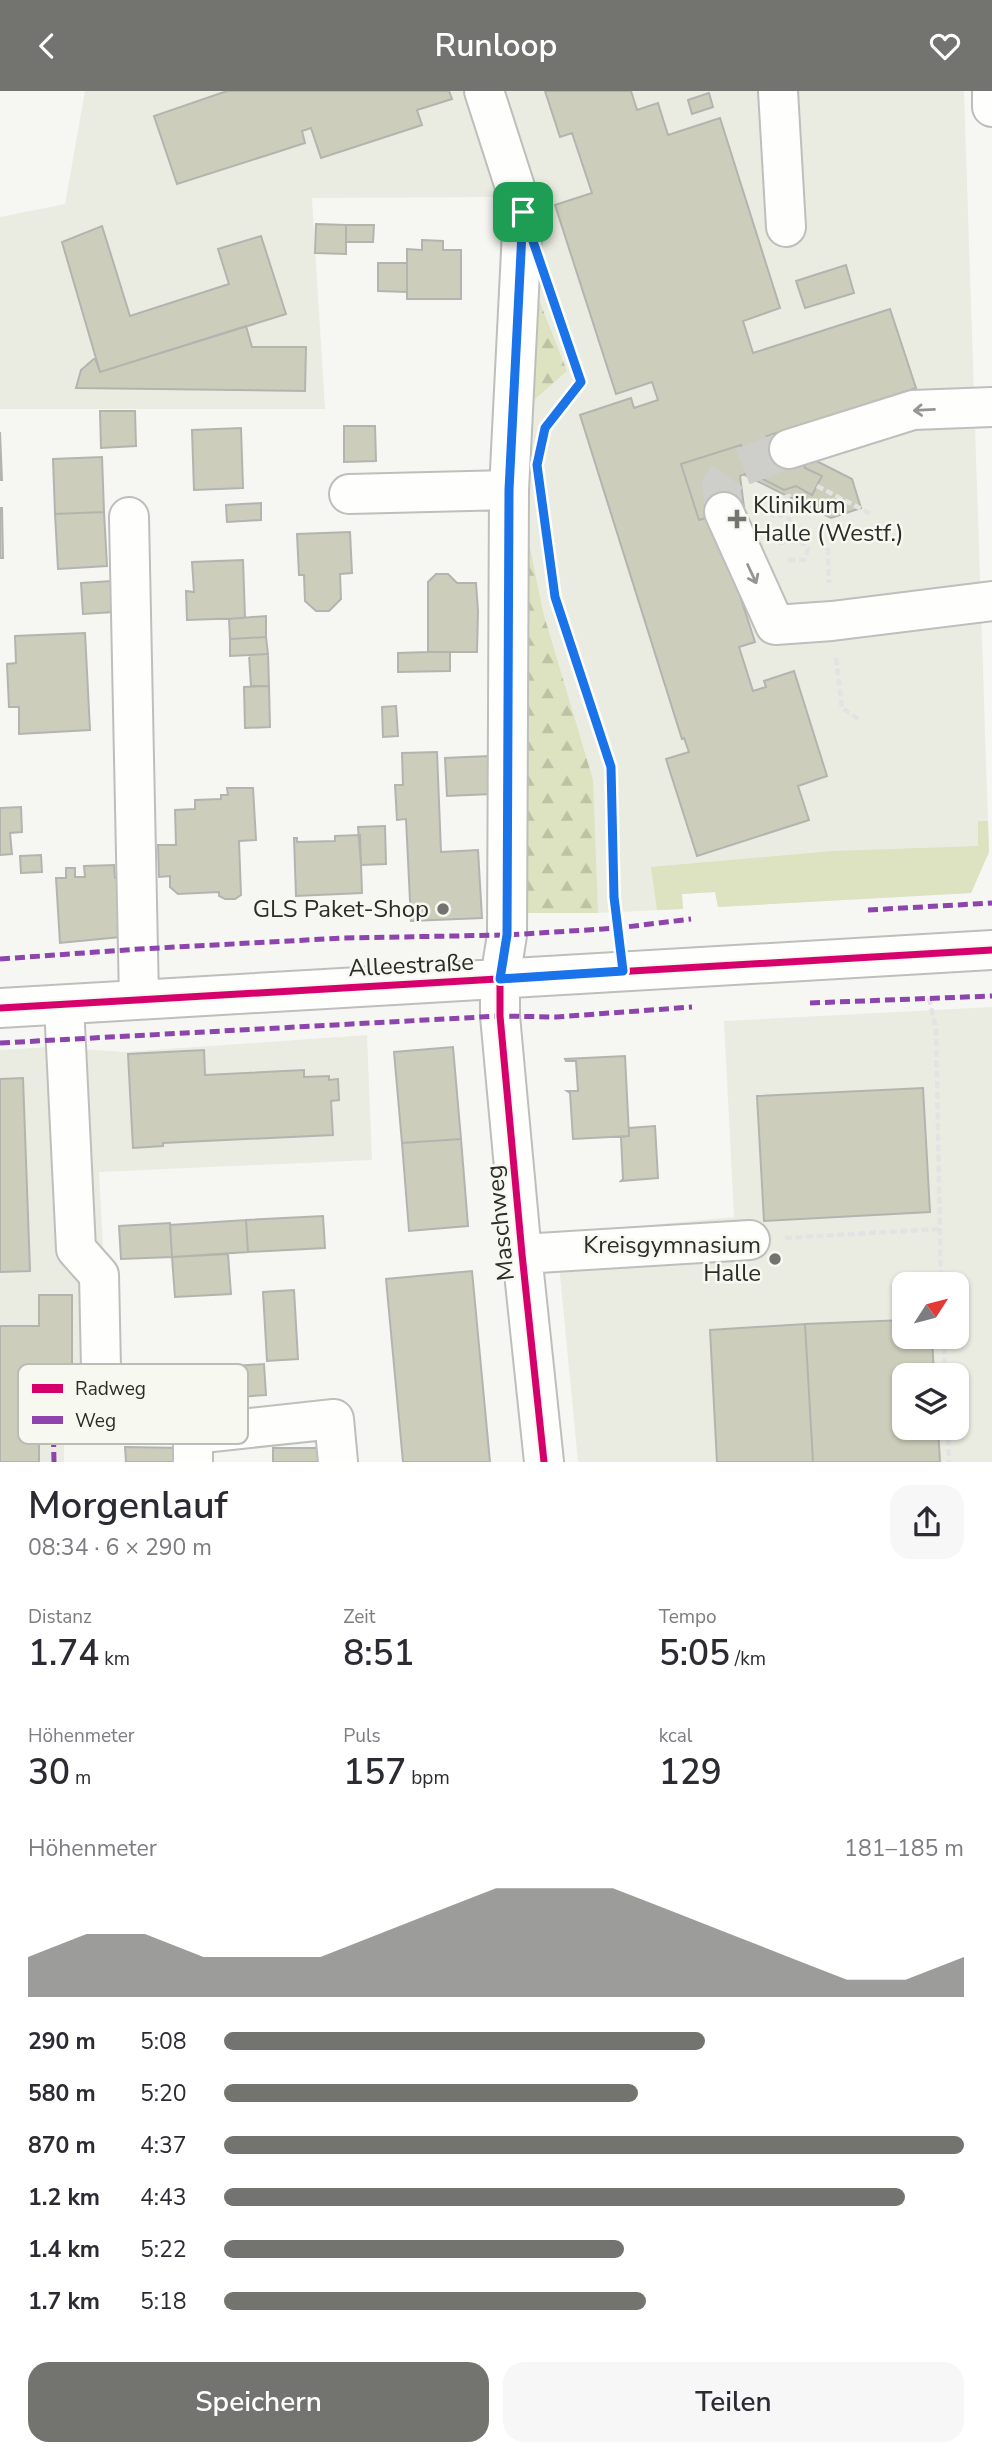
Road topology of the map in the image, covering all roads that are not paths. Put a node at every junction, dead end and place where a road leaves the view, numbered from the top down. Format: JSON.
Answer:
{"nodes":[{"id":1,"x":484,"y":91,"type":"edge"},
{"id":2,"x":778,"y":91,"type":"edge"},
{"id":3,"x":992,"y":91,"type":"edge"},
{"id":4,"x":992,"y":107,"type":"edge"},
{"id":5,"x":786,"y":227,"type":"dead end"},
{"id":6,"x":992,"y":407,"type":"edge"},
{"id":7,"x":789,"y":449,"type":"tunnel mouth"},
{"id":8,"x":509,"y":490,"type":"junction"},
{"id":9,"x":349,"y":494,"type":"dead end"},
{"id":10,"x":724,"y":512,"type":"tunnel mouth"},
{"id":11,"x":129,"y":517,"type":"dead end"},
{"id":12,"x":992,"y":601,"type":"edge"},
{"id":13,"x":992,"y":950,"type":"edge"},
{"id":14,"x":500,"y":979,"type":"junction"},
{"id":15,"x":139,"y":999,"type":"junction"},
{"id":16,"x":64,"y":1005,"type":"junction"},
{"id":17,"x":0,"y":1008,"type":"edge"},
{"id":18,"x":750,"y":1240,"type":"road end"},
{"id":19,"x":522,"y":1254,"type":"junction"},
{"id":20,"x":101,"y":1364,"type":"edge"},
{"id":21,"x":248,"y":1428,"type":"edge"},
{"id":22,"x":193,"y":1444,"type":"edge"},
{"id":23,"x":193,"y":1462,"type":"edge"},
{"id":24,"x":338,"y":1462,"type":"edge"},
{"id":25,"x":544,"y":1462,"type":"edge"}],
"edges":[{"from":1,"to":8,"type":"street","name":"Maschweg"},
{"from":2,"to":5,"type":"street"},
{"from":3,"to":4,"type":"street"},
{"from":6,"to":7,"type":"street","one_way":true},
{"from":8,"to":9,"type":"street"},
{"from":8,"to":14,"type":"street","name":"Maschweg"},
{"from":10,"to":12,"type":"street","one_way":true},
{"from":11,"to":15,"type":"street"},
{"from":13,"to":14,"type":"street","name":"Alleestraße"},
{"from":14,"to":15,"type":"street","name":"Alleestraße"},
{"from":14,"to":19,"type":"street","name":"Maschweg"},
{"from":15,"to":16,"type":"street","name":"Alleestraße"},
{"from":16,"to":17,"type":"street","name":"Alleestraße"},
{"from":16,"to":20,"type":"street"},
{"from":18,"to":19,"type":"street"},
{"from":19,"to":25,"type":"street","name":"Maschweg"},
{"from":21,"to":24,"type":"street"},
{"from":22,"to":23,"type":"street"}]}
